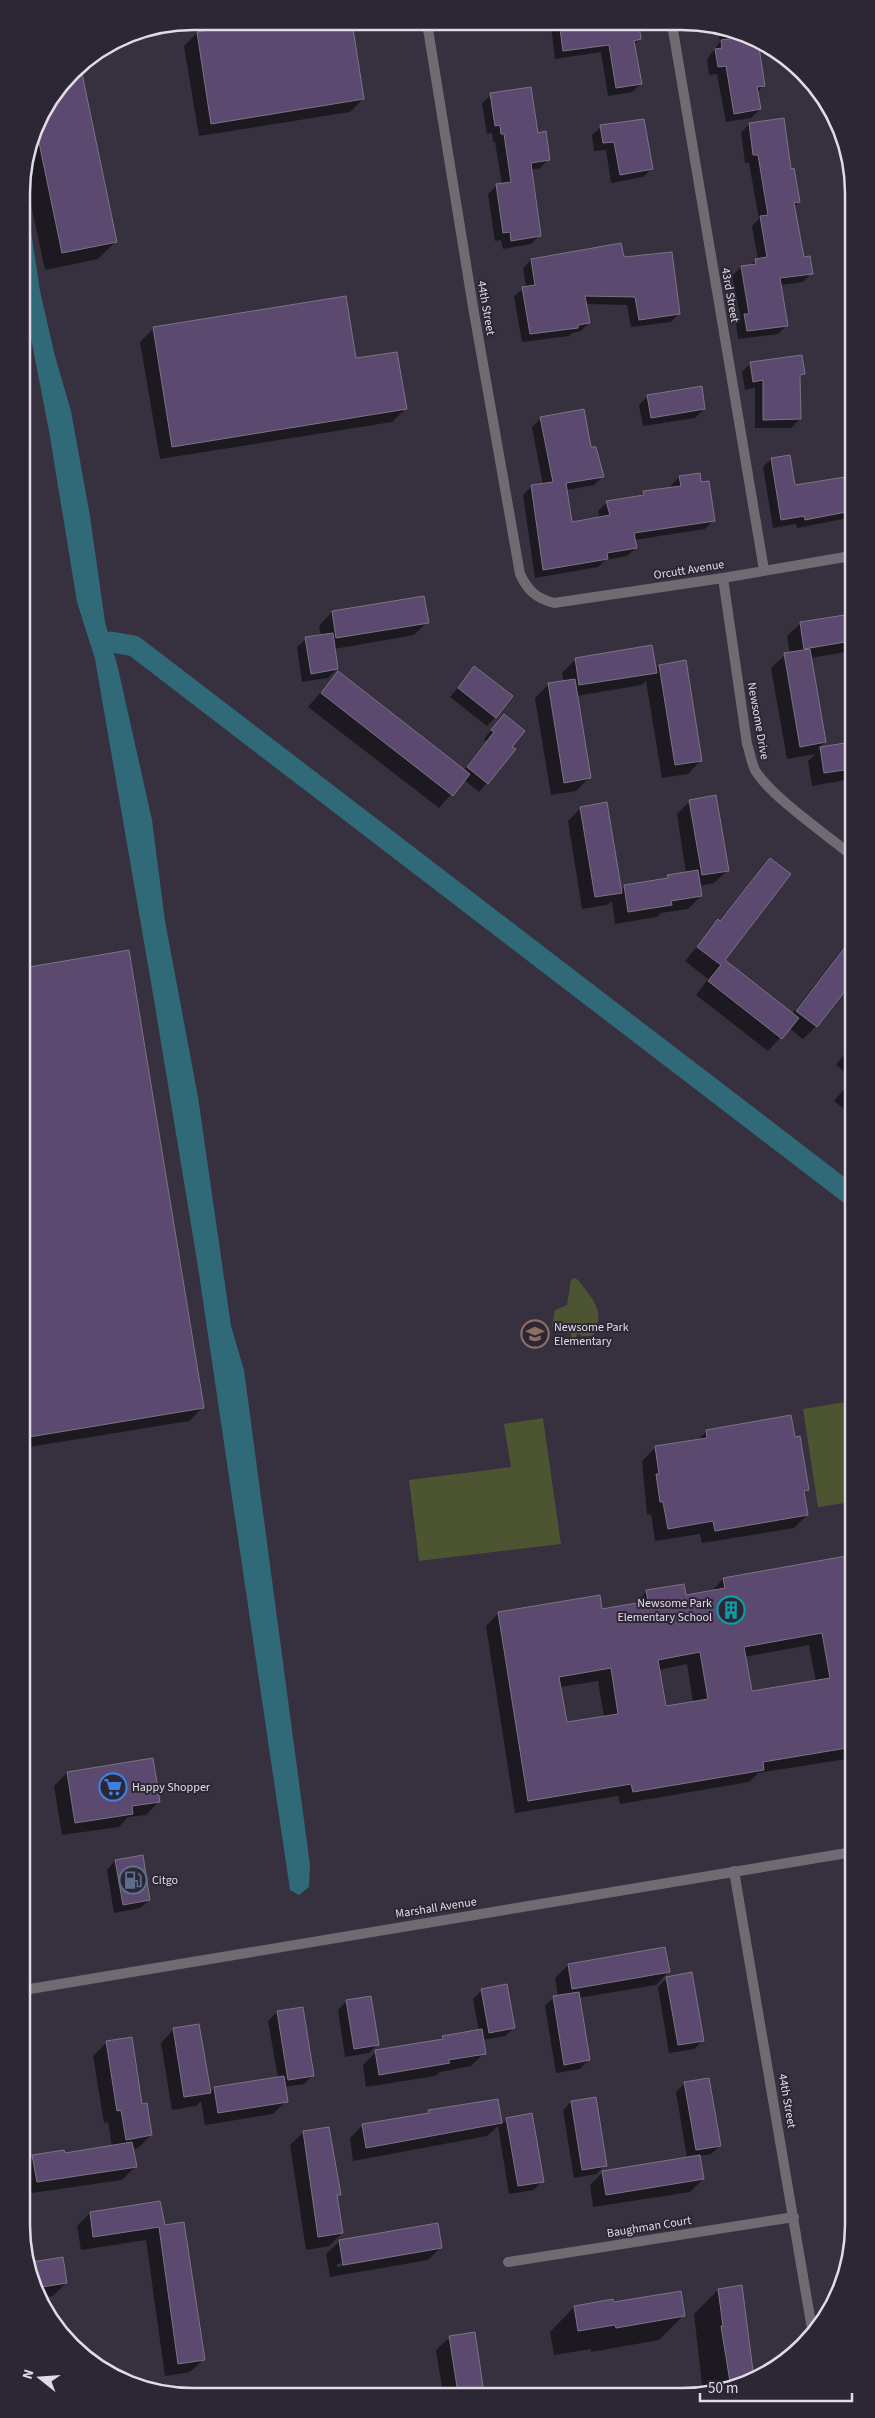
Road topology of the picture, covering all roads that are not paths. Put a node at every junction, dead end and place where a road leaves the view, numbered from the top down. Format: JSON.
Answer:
{"nodes":[{"id":1,"x":429,"y":30,"type":"edge"},
{"id":2,"x":673,"y":30,"type":"edge"},
{"id":3,"x":845,"y":557,"type":"edge"},
{"id":4,"x":764,"y":570,"type":"junction"},
{"id":5,"x":723,"y":578,"type":"junction"},
{"id":6,"x":532,"y":594,"type":"joint"},
{"id":7,"x":845,"y":850,"type":"edge"},
{"id":8,"x":845,"y":1853,"type":"edge"},
{"id":9,"x":734,"y":1871,"type":"junction"},
{"id":10,"x":30,"y":1989,"type":"edge"},
{"id":11,"x":794,"y":2217,"type":"junction"},
{"id":12,"x":508,"y":2262,"type":"dead end"},
{"id":13,"x":811,"y":2324,"type":"edge"}],
"edges":[{"from":1,"to":6,"type":"street","name":"44th Street"},
{"from":2,"to":4,"type":"street","name":"43rd Street"},
{"from":3,"to":4,"type":"street","name":"Orcutt Avenue"},
{"from":4,"to":5,"type":"street","name":"Orcutt Avenue"},
{"from":5,"to":6,"type":"street","name":"Orcutt Avenue"},
{"from":5,"to":7,"type":"street","name":"Newsome Drive"},
{"from":8,"to":9,"type":"street","name":"Marshall Avenue"},
{"from":9,"to":10,"type":"street","name":"Marshall Avenue"},
{"from":9,"to":11,"type":"street","name":"44th Street"},
{"from":11,"to":12,"type":"street","name":"Baughman Court"},
{"from":11,"to":13,"type":"street","name":"44th Street"}]}
